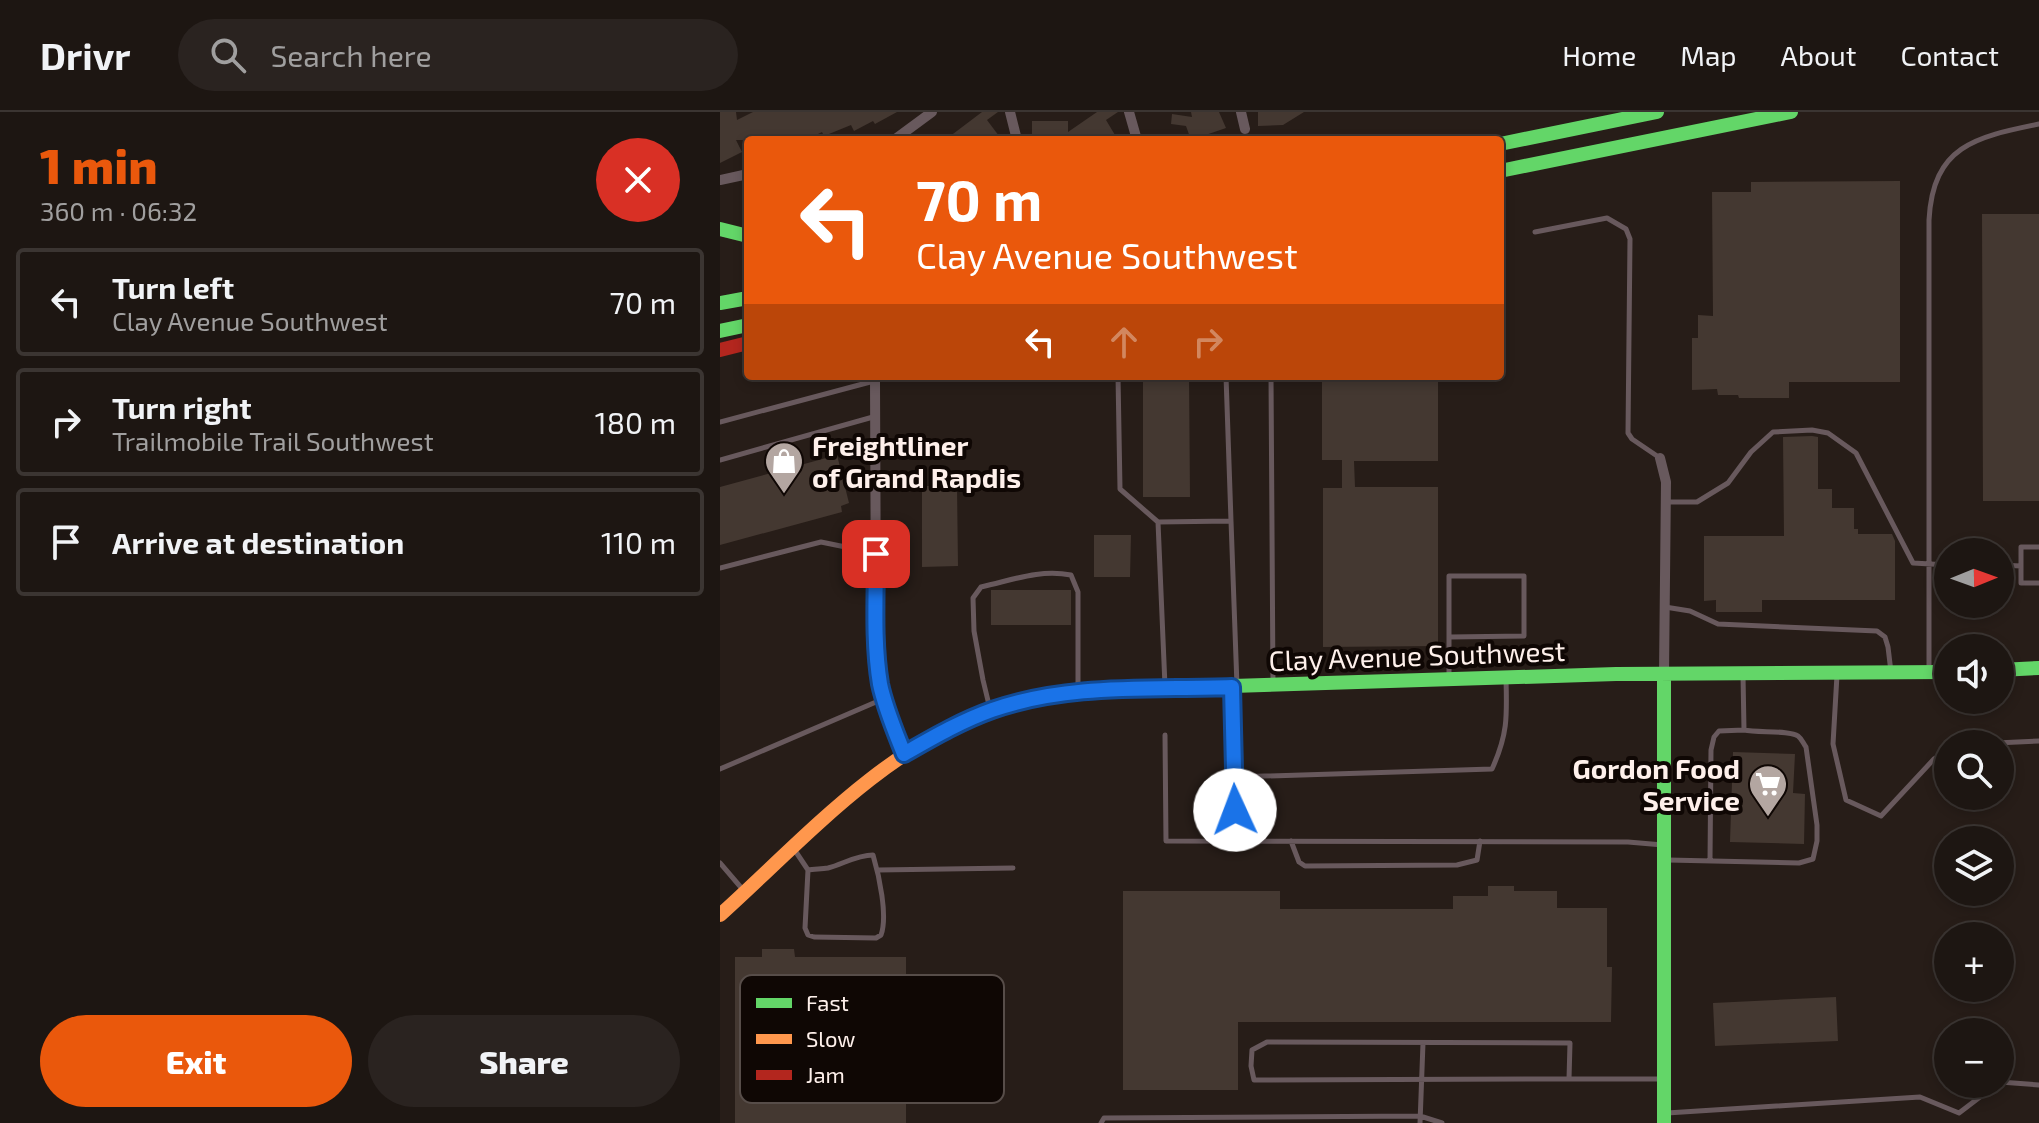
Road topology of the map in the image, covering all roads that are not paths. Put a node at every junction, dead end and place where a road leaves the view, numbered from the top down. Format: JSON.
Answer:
{"nodes":[{"id":1,"x":932,"y":112,"type":"edge"},
{"id":2,"x":1010,"y":112,"type":"edge"},
{"id":3,"x":1129,"y":112,"type":"edge"},
{"id":4,"x":1241,"y":112,"type":"edge"},
{"id":5,"x":1657,"y":112,"type":"edge"},
{"id":6,"x":1791,"y":112,"type":"edge"},
{"id":7,"x":2039,"y":124,"type":"edge"},
{"id":8,"x":1245,"y":129,"type":"dead end"},
{"id":9,"x":899,"y":136,"type":"edge"},
{"id":10,"x":1016,"y":136,"type":"edge"},
{"id":11,"x":1136,"y":136,"type":"edge"},
{"id":12,"x":1504,"y":143,"type":"edge"},
{"id":13,"x":1504,"y":170,"type":"edge"},
{"id":14,"x":744,"y":175,"type":"edge"},
{"id":15,"x":720,"y":180,"type":"edge"},
{"id":16,"x":720,"y":229,"type":"edge"},
{"id":17,"x":1535,"y":232,"type":"dead end"},
{"id":18,"x":744,"y":235,"type":"edge"},
{"id":19,"x":744,"y":299,"type":"edge"},
{"id":20,"x":720,"y":303,"type":"edge"},
{"id":21,"x":744,"y":326,"type":"edge"},
{"id":22,"x":720,"y":331,"type":"edge"},
{"id":23,"x":744,"y":344,"type":"edge"},
{"id":24,"x":720,"y":350,"type":"edge"},
{"id":25,"x":1118,"y":380,"type":"edge"},
{"id":26,"x":1226,"y":380,"type":"edge"},
{"id":27,"x":1271,"y":380,"type":"edge"},
{"id":28,"x":875,"y":381,"type":"joint"},
{"id":29,"x":876,"y":417,"type":"junction"},
{"id":30,"x":720,"y":422,"type":"edge"},
{"id":31,"x":1660,"y":458,"type":"joint"},
{"id":32,"x":720,"y":460,"type":"edge"},
{"id":33,"x":1665,"y":502,"type":"junction"},
{"id":34,"x":1231,"y":521,"type":"junction"},
{"id":35,"x":1158,"y":522,"type":"junction"},
{"id":36,"x":2039,"y":547,"type":"edge"},
{"id":37,"x":876,"y":554,"type":"junction"},
{"id":38,"x":1929,"y":565,"type":"junction"},
{"id":39,"x":1934,"y":565,"type":"edge"},
{"id":40,"x":2014,"y":566,"type":"edge"},
{"id":41,"x":2021,"y":566,"type":"junction"},
{"id":42,"x":720,"y":568,"type":"edge"},
{"id":43,"x":2039,"y":583,"type":"edge"},
{"id":44,"x":1665,"y":607,"type":"junction"},
{"id":45,"x":1450,"y":637,"type":"junction"},
{"id":46,"x":2039,"y":668,"type":"edge"},
{"id":47,"x":2014,"y":669,"type":"edge"},
{"id":48,"x":1891,"y":673,"type":"junction"},
{"id":49,"x":1929,"y":673,"type":"junction"},
{"id":50,"x":1934,"y":673,"type":"edge"},
{"id":51,"x":1664,"y":674,"type":"junction"},
{"id":52,"x":1743,"y":674,"type":"junction"},
{"id":53,"x":1837,"y":674,"type":"junction"},
{"id":54,"x":1506,"y":678,"type":"junction"},
{"id":55,"x":1449,"y":680,"type":"junction"},
{"id":56,"x":1273,"y":686,"type":"junction"},
{"id":57,"x":1234,"y":687,"type":"junction"},
{"id":58,"x":1166,"y":689,"type":"junction"},
{"id":59,"x":1078,"y":691,"type":"junction"},
{"id":60,"x":884,"y":698,"type":"junction"},
{"id":61,"x":990,"y":710,"type":"junction"},
{"id":62,"x":1744,"y":730,"type":"junction"},
{"id":63,"x":1165,"y":735,"type":"dead end"},
{"id":64,"x":2039,"y":741,"type":"edge"},
{"id":65,"x":2014,"y":742,"type":"edge"},
{"id":66,"x":904,"y":754,"type":"junction"},
{"id":67,"x":1934,"y":759,"type":"edge"},
{"id":68,"x":720,"y":769,"type":"edge"},
{"id":69,"x":1234,"y":777,"type":"junction"},
{"id":70,"x":1236,"y":841,"type":"junction"},
{"id":71,"x":1291,"y":841,"type":"junction"},
{"id":72,"x":1480,"y":841,"type":"junction"},
{"id":73,"x":794,"y":848,"type":"junction"},
{"id":74,"x":1664,"y":852,"type":"junction"},
{"id":75,"x":1710,"y":861,"type":"junction"},
{"id":76,"x":720,"y":863,"type":"edge"},
{"id":77,"x":1013,"y":868,"type":"dead end"},
{"id":78,"x":808,"y":870,"type":"junction"},
{"id":79,"x":878,"y":870,"type":"junction"},
{"id":80,"x":745,"y":892,"type":"junction"},
{"id":81,"x":720,"y":915,"type":"edge"},
{"id":82,"x":1423,"y":1043,"type":"junction"},
{"id":83,"x":1422,"y":1079,"type":"junction"},
{"id":84,"x":1569,"y":1079,"type":"junction"},
{"id":85,"x":1664,"y":1079,"type":"junction"},
{"id":86,"x":2014,"y":1084,"type":"edge"},
{"id":87,"x":2039,"y":1085,"type":"edge"},
{"id":88,"x":1978,"y":1098,"type":"edge"},
{"id":89,"x":1420,"y":1120,"type":"edge"},
{"id":90,"x":1661,"y":1120,"type":"edge"},
{"id":91,"x":1101,"y":1123,"type":"edge"},
{"id":92,"x":1442,"y":1123,"type":"edge"}],
"edges":[{"from":1,"to":9,"type":"street"},
{"from":2,"to":10,"type":"street"},
{"from":3,"to":11,"type":"street"},
{"from":4,"to":8,"type":"street"},
{"from":5,"to":12,"type":"main road"},
{"from":6,"to":13,"type":"main road"},
{"from":7,"to":38,"type":"lane"},
{"from":14,"to":15,"type":"street"},
{"from":16,"to":18,"type":"main road"},
{"from":17,"to":31,"type":"lane"},
{"from":19,"to":20,"type":"main road"},
{"from":21,"to":22,"type":"main road"},
{"from":23,"to":24,"type":"main road"},
{"from":25,"to":35,"type":"lane"},
{"from":26,"to":34,"type":"lane"},
{"from":27,"to":56,"type":"lane"},
{"from":28,"to":29,"type":"street"},
{"from":28,"to":30,"type":"lane"},
{"from":29,"to":32,"type":"lane"},
{"from":29,"to":37,"type":"street"},
{"from":31,"to":33,"type":"street"},
{"from":33,"to":38,"type":"lane"},
{"from":33,"to":44,"type":"street"},
{"from":34,"to":35,"type":"lane"},
{"from":34,"to":57,"type":"lane"},
{"from":35,"to":58,"type":"lane"},
{"from":36,"to":41,"type":"lane"},
{"from":37,"to":42,"type":"lane"},
{"from":37,"to":60,"type":"street"},
{"from":38,"to":39,"type":"lane"},
{"from":38,"to":49,"type":"lane"},
{"from":40,"to":41,"type":"lane"},
{"from":41,"to":43,"type":"lane"},
{"from":44,"to":48,"type":"lane"},
{"from":44,"to":51,"type":"street"},
{"from":45,"to":45,"type":"lane"},
{"from":45,"to":55,"type":"lane"},
{"from":46,"to":47,"type":"main road"},
{"from":48,"to":49,"type":"main road","name":"Clay Avenue Southwest"},
{"from":48,"to":53,"type":"main road","name":"Clay Avenue Southwest"},
{"from":49,"to":50,"type":"main road","name":"Clay Avenue Southwest"},
{"from":51,"to":52,"type":"main road","name":"Clay Avenue Southwest"},
{"from":51,"to":54,"type":"main road","name":"Clay Avenue Southwest"},
{"from":51,"to":74,"type":"main road"},
{"from":52,"to":53,"type":"main road","name":"Clay Avenue Southwest"},
{"from":52,"to":62,"type":"lane"},
{"from":53,"to":67,"type":"lane"},
{"from":54,"to":55,"type":"main road","name":"Clay Avenue Southwest"},
{"from":54,"to":69,"type":"lane"},
{"from":55,"to":56,"type":"main road","name":"Clay Avenue Southwest"},
{"from":56,"to":57,"type":"main road","name":"Clay Avenue Southwest"},
{"from":57,"to":58,"type":"main road","name":"Clay Avenue Southwest"},
{"from":57,"to":69,"type":"lane"},
{"from":58,"to":59,"type":"main road","name":"Clay Avenue Southwest"},
{"from":59,"to":61,"type":"main road","name":"Clay Avenue Southwest"},
{"from":59,"to":61,"type":"lane"},
{"from":60,"to":66,"type":"street"},
{"from":60,"to":68,"type":"lane"},
{"from":61,"to":66,"type":"main road","name":"Clay Avenue Southwest"},
{"from":62,"to":75,"type":"lane"},
{"from":62,"to":75,"type":"lane"},
{"from":63,"to":70,"type":"lane"},
{"from":64,"to":65,"type":"lane"},
{"from":66,"to":73,"type":"main road","name":"Clay Avenue Southwest"},
{"from":69,"to":70,"type":"lane"},
{"from":70,"to":71,"type":"lane"},
{"from":71,"to":72,"type":"lane"},
{"from":71,"to":72,"type":"lane"},
{"from":72,"to":74,"type":"lane"},
{"from":73,"to":78,"type":"lane"},
{"from":73,"to":80,"type":"main road","name":"Clay Avenue Southwest"},
{"from":74,"to":75,"type":"lane"},
{"from":74,"to":85,"type":"main road"},
{"from":76,"to":80,"type":"lane"},
{"from":77,"to":79,"type":"lane"},
{"from":78,"to":79,"type":"lane"},
{"from":78,"to":79,"type":"lane"},
{"from":80,"to":81,"type":"main road","name":"Clay Avenue Southwest"},
{"from":82,"to":83,"type":"lane"},
{"from":82,"to":83,"type":"lane"},
{"from":82,"to":84,"type":"lane"},
{"from":83,"to":84,"type":"lane"},
{"from":83,"to":89,"type":"lane"},
{"from":84,"to":85,"type":"lane"},
{"from":85,"to":90,"type":"main road"},
{"from":86,"to":87,"type":"lane"},
{"from":88,"to":90,"type":"lane"},
{"from":89,"to":91,"type":"lane"},
{"from":89,"to":92,"type":"lane"}]}
